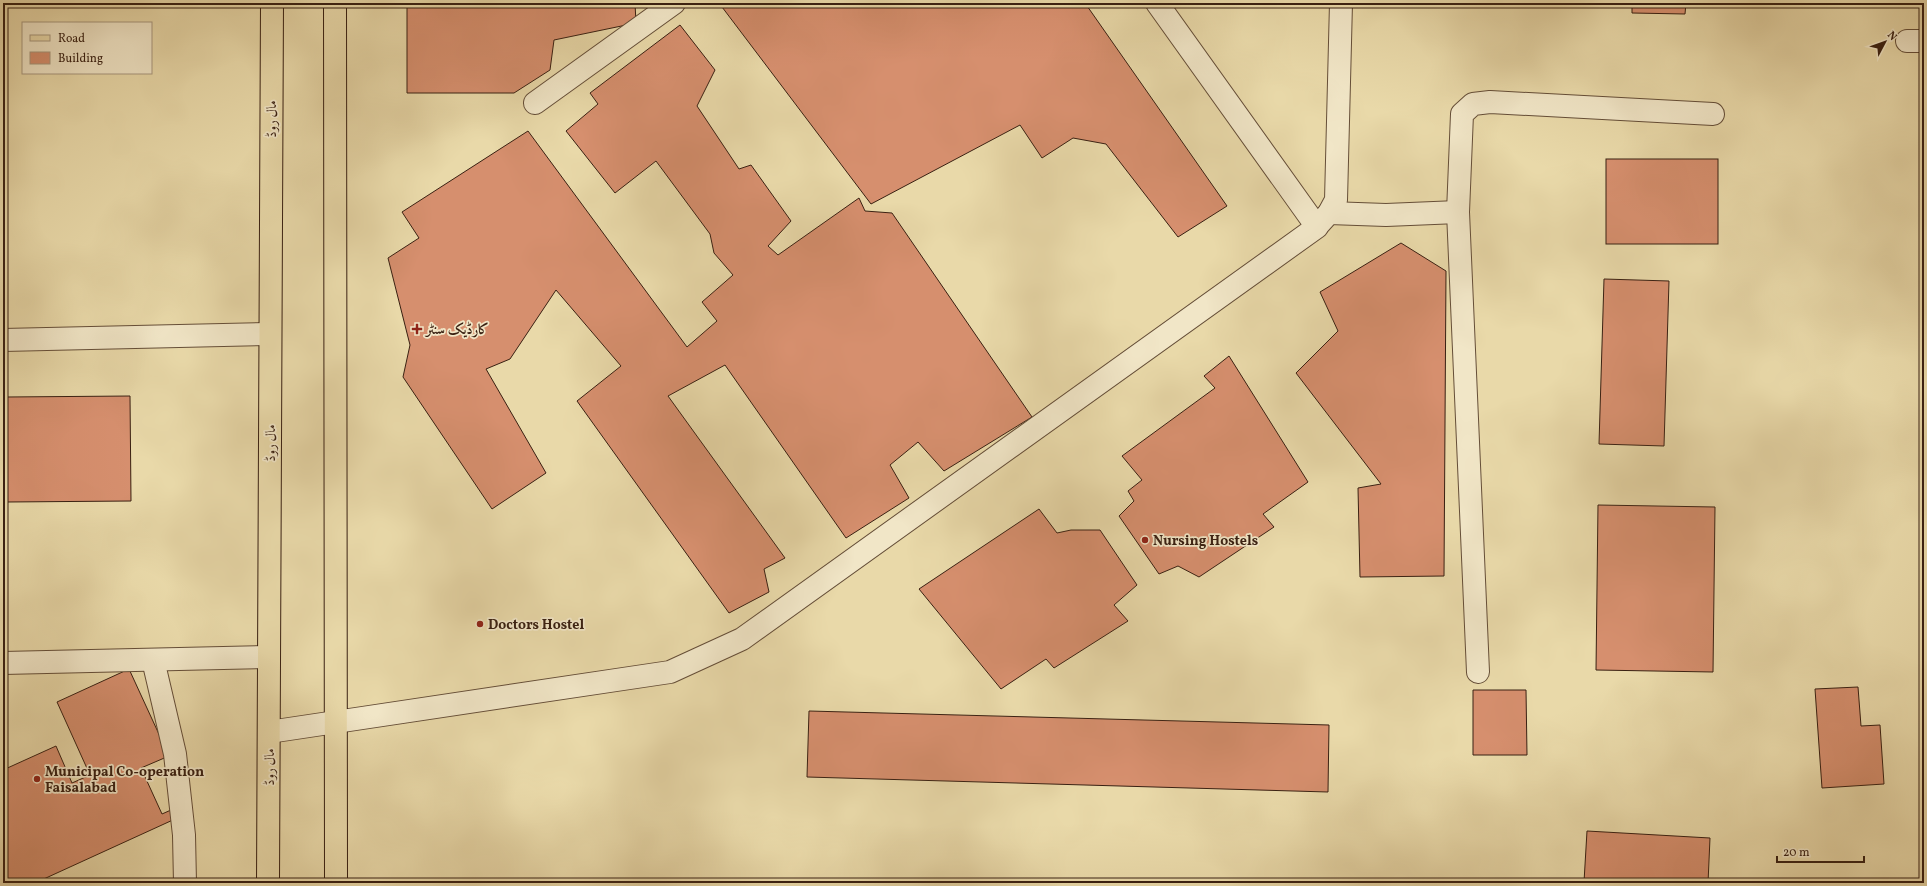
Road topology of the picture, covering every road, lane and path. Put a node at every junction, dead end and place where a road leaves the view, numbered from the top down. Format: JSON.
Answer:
{"nodes":[{"id":1,"x":272,"y":3,"type":"edge"},
{"id":2,"x":335,"y":3,"type":"edge"},
{"id":3,"x":674,"y":3,"type":"edge"},
{"id":4,"x":1157,"y":3,"type":"edge"},
{"id":5,"x":1341,"y":3,"type":"edge"},
{"id":6,"x":535,"y":103,"type":"dead end"},
{"id":7,"x":1713,"y":114,"type":"dead end"},
{"id":8,"x":1458,"y":212,"type":"junction"},
{"id":9,"x":1323,"y":220,"type":"junction"},
{"id":10,"x":270,"y":334,"type":"junction"},
{"id":11,"x":3,"y":340,"type":"edge"},
{"id":12,"x":269,"y":657,"type":"junction"},
{"id":13,"x":153,"y":660,"type":"junction"},
{"id":14,"x":3,"y":663,"type":"edge"},
{"id":15,"x":1478,"y":672,"type":"dead end"},
{"id":16,"x":336,"y":722,"type":"junction"},
{"id":17,"x":269,"y":732,"type":"junction"},
{"id":18,"x":185,"y":883,"type":"edge"},
{"id":19,"x":268,"y":883,"type":"edge"},
{"id":20,"x":336,"y":883,"type":"edge"}],
"edges":[{"from":1,"to":10,"type":"main road","name":"مال روڈ"},
{"from":2,"to":16,"type":"main road"},
{"from":3,"to":6,"type":"street"},
{"from":4,"to":9,"type":"street"},
{"from":5,"to":9,"type":"street"},
{"from":7,"to":8,"type":"street"},
{"from":8,"to":9,"type":"street"},
{"from":8,"to":15,"type":"street"},
{"from":9,"to":16,"type":"street"},
{"from":10,"to":11,"type":"street"},
{"from":10,"to":12,"type":"main road","name":"مال روڈ"},
{"from":12,"to":13,"type":"street"},
{"from":12,"to":17,"type":"main road","name":"مال روڈ"},
{"from":13,"to":14,"type":"street"},
{"from":13,"to":18,"type":"street"},
{"from":16,"to":17,"type":"street"},
{"from":16,"to":20,"type":"main road"},
{"from":17,"to":19,"type":"main road","name":"مال روڈ"}]}
